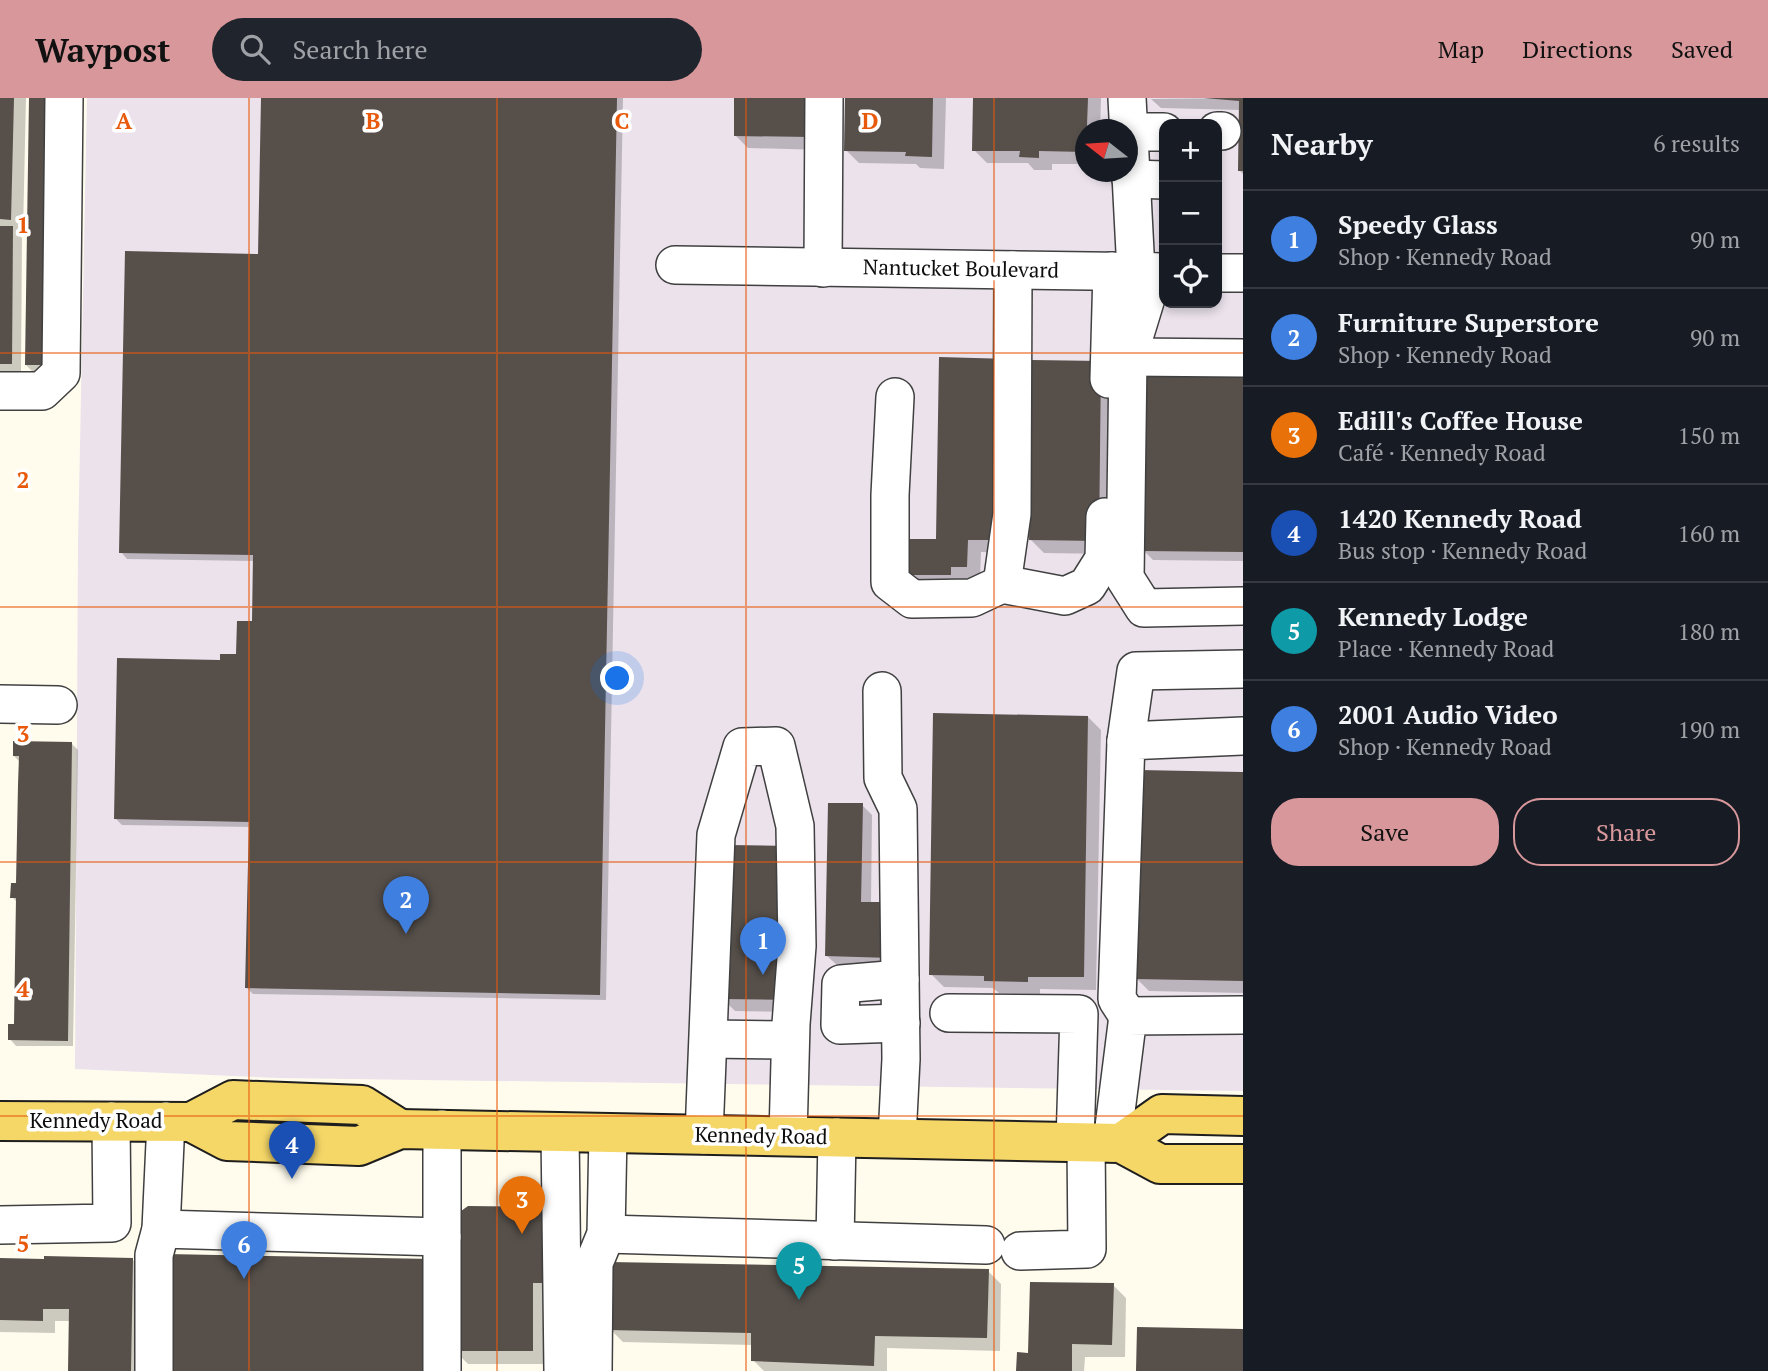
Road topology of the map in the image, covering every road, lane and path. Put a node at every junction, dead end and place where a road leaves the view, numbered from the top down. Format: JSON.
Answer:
{"nodes":[{"id":1,"x":64,"y":98,"type":"edge"},
{"id":2,"x":824,"y":98,"type":"edge"},
{"id":3,"x":1128,"y":115,"type":"edge"},
{"id":4,"x":1159,"y":130,"type":"edge"},
{"id":5,"x":1148,"y":179,"type":"edge"},
{"id":6,"x":675,"y":265,"type":"dead end"},
{"id":7,"x":823,"y":268,"type":"junction"},
{"id":8,"x":1013,"y":270,"type":"junction"},
{"id":9,"x":1142,"y":272,"type":"edge"},
{"id":10,"x":1222,"y":272,"type":"edge"},
{"id":11,"x":1243,"y":273,"type":"edge"},
{"id":12,"x":1128,"y":357,"type":"junction"},
{"id":13,"x":1243,"y":358,"type":"edge"},
{"id":14,"x":0,"y":391,"type":"edge"},
{"id":15,"x":895,"y":397,"type":"dead end"},
{"id":16,"x":1002,"y":584,"type":"junction"},
{"id":17,"x":1243,"y":606,"type":"edge"},
{"id":18,"x":1243,"y":669,"type":"edge"},
{"id":19,"x":882,"y":691,"type":"dead end"},
{"id":20,"x":0,"y":704,"type":"edge"},
{"id":21,"x":58,"y":705,"type":"dead end"},
{"id":22,"x":1243,"y":736,"type":"edge"},
{"id":23,"x":1126,"y":741,"type":"junction"},
{"id":24,"x":900,"y":979,"type":"junction"},
{"id":25,"x":949,"y":1013,"type":"dead end"},
{"id":26,"x":1243,"y":1015,"type":"edge"},
{"id":27,"x":1128,"y":1016,"type":"junction"},
{"id":28,"x":901,"y":1023,"type":"junction"},
{"id":29,"x":709,"y":1039,"type":"junction"},
{"id":30,"x":790,"y":1040,"type":"junction"},
{"id":31,"x":1243,"y":1116,"type":"edge"},
{"id":32,"x":0,"y":1121,"type":"edge"},
{"id":33,"x":111,"y":1121,"type":"junction"},
{"id":34,"x":178,"y":1121,"type":"junction"},
{"id":35,"x":442,"y":1129,"type":"junction"},
{"id":36,"x":561,"y":1132,"type":"junction"},
{"id":37,"x":608,"y":1133,"type":"junction"},
{"id":38,"x":704,"y":1135,"type":"junction"},
{"id":39,"x":789,"y":1136,"type":"junction"},
{"id":40,"x":837,"y":1137,"type":"junction"},
{"id":41,"x":897,"y":1138,"type":"junction"},
{"id":42,"x":1099,"y":1142,"type":"junction"},
{"id":43,"x":1243,"y":1164,"type":"edge"},
{"id":44,"x":0,"y":1225,"type":"edge"},
{"id":45,"x":162,"y":1229,"type":"junction"},
{"id":46,"x":606,"y":1234,"type":"junction"},
{"id":47,"x":442,"y":1237,"type":"junction"},
{"id":48,"x":835,"y":1241,"type":"junction"},
{"id":49,"x":154,"y":1371,"type":"edge"},
{"id":50,"x":442,"y":1371,"type":"edge"},
{"id":51,"x":563,"y":1371,"type":"edge"},
{"id":52,"x":593,"y":1371,"type":"edge"}],
"edges":[{"from":1,"to":14,"type":"street"},
{"from":2,"to":7,"type":"street"},
{"from":3,"to":4,"type":"street"},
{"from":3,"to":5,"type":"street"},
{"from":5,"to":9,"type":"street"},
{"from":6,"to":7,"type":"street","name":"Nantucket Boulevard"},
{"from":7,"to":8,"type":"street","name":"Nantucket Boulevard"},
{"from":8,"to":9,"type":"street","name":"Nantucket Boulevard"},
{"from":8,"to":16,"type":"street"},
{"from":9,"to":12,"type":"street"},
{"from":9,"to":16,"type":"street"},
{"from":10,"to":11,"type":"street"},
{"from":12,"to":13,"type":"street"},
{"from":12,"to":17,"type":"street"},
{"from":15,"to":16,"type":"street"},
{"from":18,"to":23,"type":"street"},
{"from":19,"to":24,"type":"street"},
{"from":20,"to":21,"type":"street"},
{"from":22,"to":23,"type":"street"},
{"from":23,"to":27,"type":"street"},
{"from":24,"to":28,"type":"street"},
{"from":24,"to":28,"type":"street"},
{"from":25,"to":42,"type":"street"},
{"from":26,"to":27,"type":"street"},
{"from":27,"to":42,"type":"street"},
{"from":28,"to":41,"type":"street"},
{"from":29,"to":30,"type":"street"},
{"from":29,"to":30,"type":"street"},
{"from":29,"to":38,"type":"street"},
{"from":30,"to":39,"type":"street"},
{"from":31,"to":42,"type":"main road"},
{"from":32,"to":33,"type":"main road","name":"Kennedy Road"},
{"from":33,"to":34,"type":"main road","name":"Kennedy Road"},
{"from":33,"to":44,"type":"street"},
{"from":34,"to":35,"type":"main road","name":"Kennedy Road"},
{"from":34,"to":45,"type":"street"},
{"from":35,"to":36,"type":"main road","name":"Kennedy Road"},
{"from":35,"to":47,"type":"street"},
{"from":36,"to":37,"type":"main road","name":"Kennedy Road"},
{"from":36,"to":51,"type":"street"},
{"from":37,"to":38,"type":"main road","name":"Kennedy Road"},
{"from":37,"to":46,"type":"street"},
{"from":38,"to":39,"type":"main road","name":"Kennedy Road"},
{"from":39,"to":40,"type":"main road","name":"Kennedy Road"},
{"from":40,"to":41,"type":"main road","name":"Kennedy Road"},
{"from":40,"to":48,"type":"street"},
{"from":41,"to":42,"type":"main road","name":"Kennedy Road"},
{"from":42,"to":43,"type":"main road","name":"Kennedy Road"},
{"from":42,"to":48,"type":"street"},
{"from":45,"to":47,"type":"street"},
{"from":45,"to":49,"type":"street"},
{"from":46,"to":48,"type":"street"},
{"from":46,"to":52,"type":"street"},
{"from":47,"to":50,"type":"street"}]}
